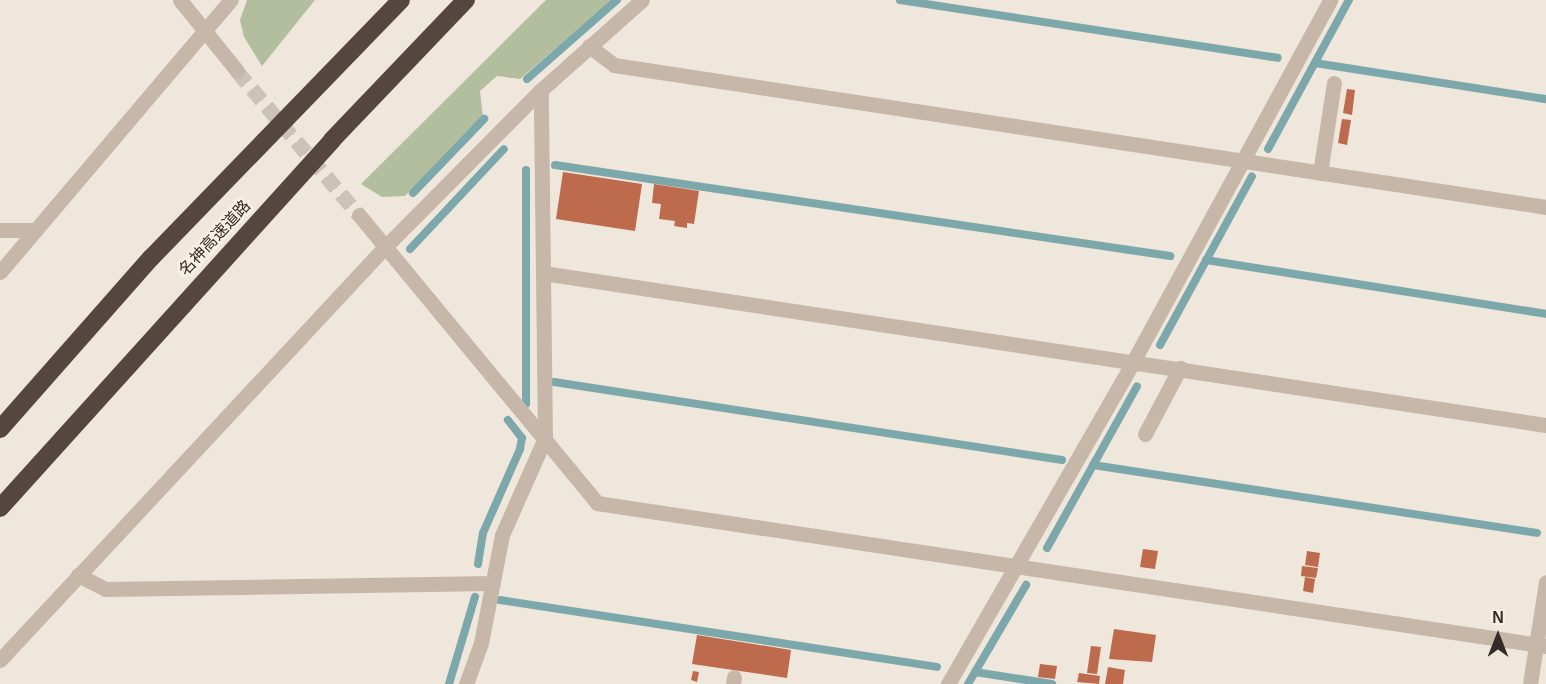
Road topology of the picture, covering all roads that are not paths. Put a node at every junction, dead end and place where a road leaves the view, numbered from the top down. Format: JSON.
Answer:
{"nodes":[{"id":1,"x":180,"y":0,"type":"edge"},
{"id":2,"x":231,"y":0,"type":"edge"},
{"id":3,"x":401,"y":0,"type":"edge"},
{"id":4,"x":466,"y":0,"type":"edge"},
{"id":5,"x":642,"y":0,"type":"edge"},
{"id":6,"x":1330,"y":0,"type":"edge"},
{"id":7,"x":204,"y":30,"type":"junction"},
{"id":8,"x":589,"y":46,"type":"junction"},
{"id":9,"x":237,"y":71,"type":"tunnel mouth"},
{"id":10,"x":1334,"y":83,"type":"dead end"},
{"id":11,"x":541,"y":90,"type":"junction"},
{"id":12,"x":1243,"y":161,"type":"junction"},
{"id":13,"x":1320,"y":173,"type":"junction"},
{"id":14,"x":1546,"y":207,"type":"edge"},
{"id":15,"x":359,"y":215,"type":"tunnel mouth"},
{"id":16,"x":0,"y":230,"type":"edge"},
{"id":17,"x":32,"y":230,"type":"junction"},
{"id":18,"x":383,"y":249,"type":"junction"},
{"id":19,"x":0,"y":272,"type":"edge"},
{"id":20,"x":543,"y":273,"type":"junction"},
{"id":21,"x":1134,"y":360,"type":"junction"},
{"id":22,"x":1180,"y":368,"type":"junction"},
{"id":23,"x":1546,"y":425,"type":"edge"},
{"id":24,"x":0,"y":429,"type":"edge"},
{"id":25,"x":1145,"y":434,"type":"dead end"},
{"id":26,"x":546,"y":438,"type":"junction"},
{"id":27,"x":0,"y":508,"type":"edge"},
{"id":28,"x":1016,"y":566,"type":"junction"},
{"id":29,"x":78,"y":575,"type":"junction"},
{"id":30,"x":1546,"y":582,"type":"edge"},
{"id":31,"x":493,"y":583,"type":"junction"},
{"id":32,"x":1541,"y":646,"type":"edge"},
{"id":33,"x":0,"y":660,"type":"edge"},
{"id":34,"x":466,"y":684,"type":"edge"},
{"id":35,"x":948,"y":684,"type":"edge"},
{"id":36,"x":1530,"y":684,"type":"edge"}],
"edges":[{"from":1,"to":7,"type":"street"},
{"from":2,"to":7,"type":"street"},
{"from":3,"to":24,"type":"highway","name":"名神高速道路"},
{"from":4,"to":27,"type":"highway","name":"名神高速道路"},
{"from":5,"to":8,"type":"street"},
{"from":6,"to":12,"type":"street"},
{"from":7,"to":9,"type":"street"},
{"from":7,"to":17,"type":"street"},
{"from":8,"to":11,"type":"street"},
{"from":8,"to":12,"type":"street"},
{"from":10,"to":13,"type":"street"},
{"from":11,"to":18,"type":"street"},
{"from":11,"to":20,"type":"street"},
{"from":12,"to":13,"type":"street"},
{"from":12,"to":21,"type":"street"},
{"from":13,"to":14,"type":"street"},
{"from":15,"to":18,"type":"street"},
{"from":16,"to":17,"type":"street"},
{"from":17,"to":19,"type":"street"},
{"from":18,"to":26,"type":"street"},
{"from":18,"to":29,"type":"street"},
{"from":20,"to":21,"type":"street"},
{"from":20,"to":26,"type":"street"},
{"from":21,"to":22,"type":"street"},
{"from":21,"to":28,"type":"street"},
{"from":22,"to":23,"type":"street"},
{"from":22,"to":25,"type":"street"},
{"from":26,"to":28,"type":"street"},
{"from":26,"to":31,"type":"street"},
{"from":28,"to":32,"type":"street"},
{"from":28,"to":35,"type":"street"},
{"from":29,"to":31,"type":"street"},
{"from":29,"to":33,"type":"street"},
{"from":30,"to":32,"type":"street"},
{"from":31,"to":34,"type":"street"},
{"from":32,"to":36,"type":"street"}]}
